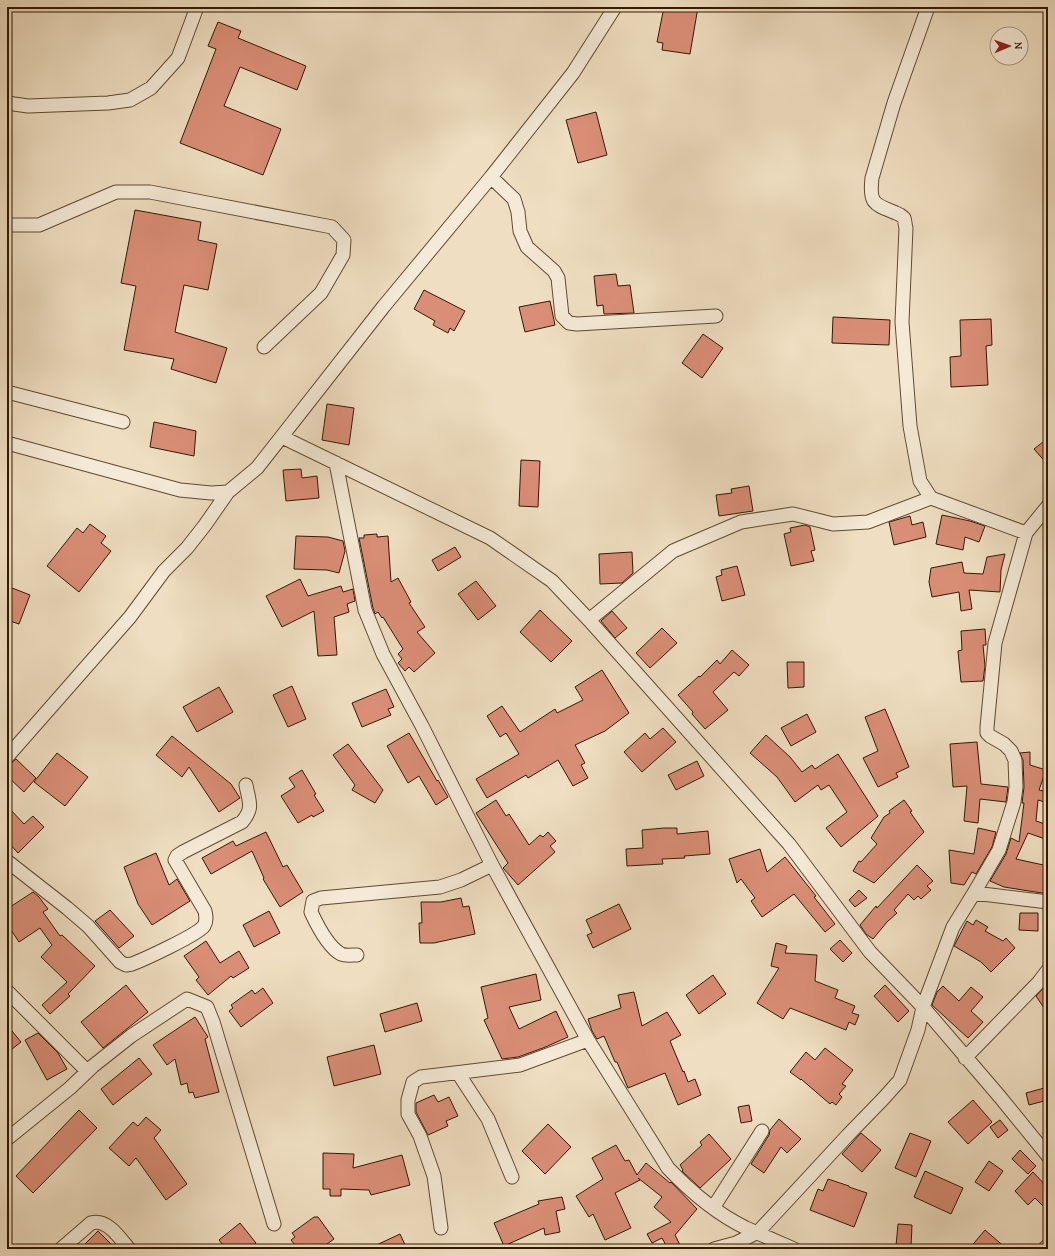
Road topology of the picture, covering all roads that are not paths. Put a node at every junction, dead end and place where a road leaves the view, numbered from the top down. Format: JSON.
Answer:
{"nodes":[{"id":1,"x":197,"y":7,"type":"edge"},
{"id":2,"x":614,"y":7,"type":"edge"},
{"id":3,"x":928,"y":7,"type":"edge"},
{"id":4,"x":7,"y":103,"type":"edge"},
{"id":5,"x":491,"y":177,"type":"junction"},
{"id":6,"x":7,"y":225,"type":"edge"},
{"id":7,"x":716,"y":316,"type":"dead end"},
{"id":8,"x":264,"y":347,"type":"dead end"},
{"id":9,"x":7,"y":392,"type":"edge"},
{"id":10,"x":123,"y":422,"type":"dead end"},
{"id":11,"x":282,"y":437,"type":"junction"},
{"id":12,"x":7,"y":443,"type":"edge"},
{"id":13,"x":336,"y":463,"type":"junction"},
{"id":14,"x":228,"y":492,"type":"junction"},
{"id":15,"x":932,"y":498,"type":"junction"},
{"id":16,"x":1048,"y":506,"type":"edge"},
{"id":17,"x":1026,"y":533,"type":"junction"},
{"id":18,"x":589,"y":620,"type":"junction"},
{"id":19,"x":7,"y":757,"type":"edge"},
{"id":20,"x":246,"y":785,"type":"dead end"},
{"id":21,"x":7,"y":861,"type":"edge"},
{"id":22,"x":492,"y":865,"type":"junction"},
{"id":23,"x":974,"y":893,"type":"junction"},
{"id":24,"x":1048,"y":902,"type":"edge"},
{"id":25,"x":357,"y":955,"type":"dead end"},
{"id":26,"x":1048,"y":970,"type":"edge"},
{"id":27,"x":7,"y":991,"type":"edge"},
{"id":28,"x":923,"y":1007,"type":"junction"},
{"id":29,"x":588,"y":1040,"type":"junction"},
{"id":30,"x":965,"y":1058,"type":"junction"},
{"id":31,"x":87,"y":1071,"type":"junction"},
{"id":32,"x":458,"y":1073,"type":"junction"},
{"id":33,"x":762,"y":1131,"type":"dead end"},
{"id":34,"x":7,"y":1139,"type":"edge"},
{"id":35,"x":1048,"y":1156,"type":"edge"},
{"id":36,"x":512,"y":1177,"type":"dead end"},
{"id":37,"x":713,"y":1208,"type":"junction"},
{"id":38,"x":274,"y":1224,"type":"dead end"},
{"id":39,"x":441,"y":1228,"type":"dead end"},
{"id":40,"x":758,"y":1232,"type":"junction"},
{"id":41,"x":62,"y":1249,"type":"edge"},
{"id":42,"x":129,"y":1249,"type":"edge"},
{"id":43,"x":714,"y":1249,"type":"edge"},
{"id":44,"x":794,"y":1249,"type":"edge"}],
"edges":[{"from":1,"to":4,"type":"street"},
{"from":2,"to":5,"type":"street"},
{"from":3,"to":15,"type":"street"},
{"from":5,"to":7,"type":"street"},
{"from":5,"to":11,"type":"street"},
{"from":6,"to":8,"type":"street"},
{"from":9,"to":10,"type":"street"},
{"from":11,"to":13,"type":"street"},
{"from":11,"to":14,"type":"street"},
{"from":12,"to":14,"type":"street"},
{"from":13,"to":18,"type":"street"},
{"from":13,"to":22,"type":"street"},
{"from":14,"to":19,"type":"street"},
{"from":15,"to":17,"type":"street"},
{"from":15,"to":18,"type":"street"},
{"from":16,"to":17,"type":"street"},
{"from":17,"to":23,"type":"street"},
{"from":18,"to":28,"type":"street"},
{"from":20,"to":21,"type":"street"},
{"from":22,"to":25,"type":"street"},
{"from":22,"to":29,"type":"street"},
{"from":23,"to":24,"type":"street"},
{"from":23,"to":28,"type":"street"},
{"from":26,"to":30,"type":"street"},
{"from":27,"to":31,"type":"street"},
{"from":28,"to":30,"type":"street"},
{"from":28,"to":40,"type":"street"},
{"from":29,"to":32,"type":"street"},
{"from":29,"to":37,"type":"street"},
{"from":30,"to":35,"type":"street"},
{"from":31,"to":34,"type":"street"},
{"from":31,"to":38,"type":"street"},
{"from":32,"to":36,"type":"street"},
{"from":32,"to":39,"type":"street"},
{"from":33,"to":37,"type":"street"},
{"from":37,"to":40,"type":"street"},
{"from":40,"to":43,"type":"street"},
{"from":40,"to":44,"type":"street"},
{"from":41,"to":42,"type":"street"}]}
